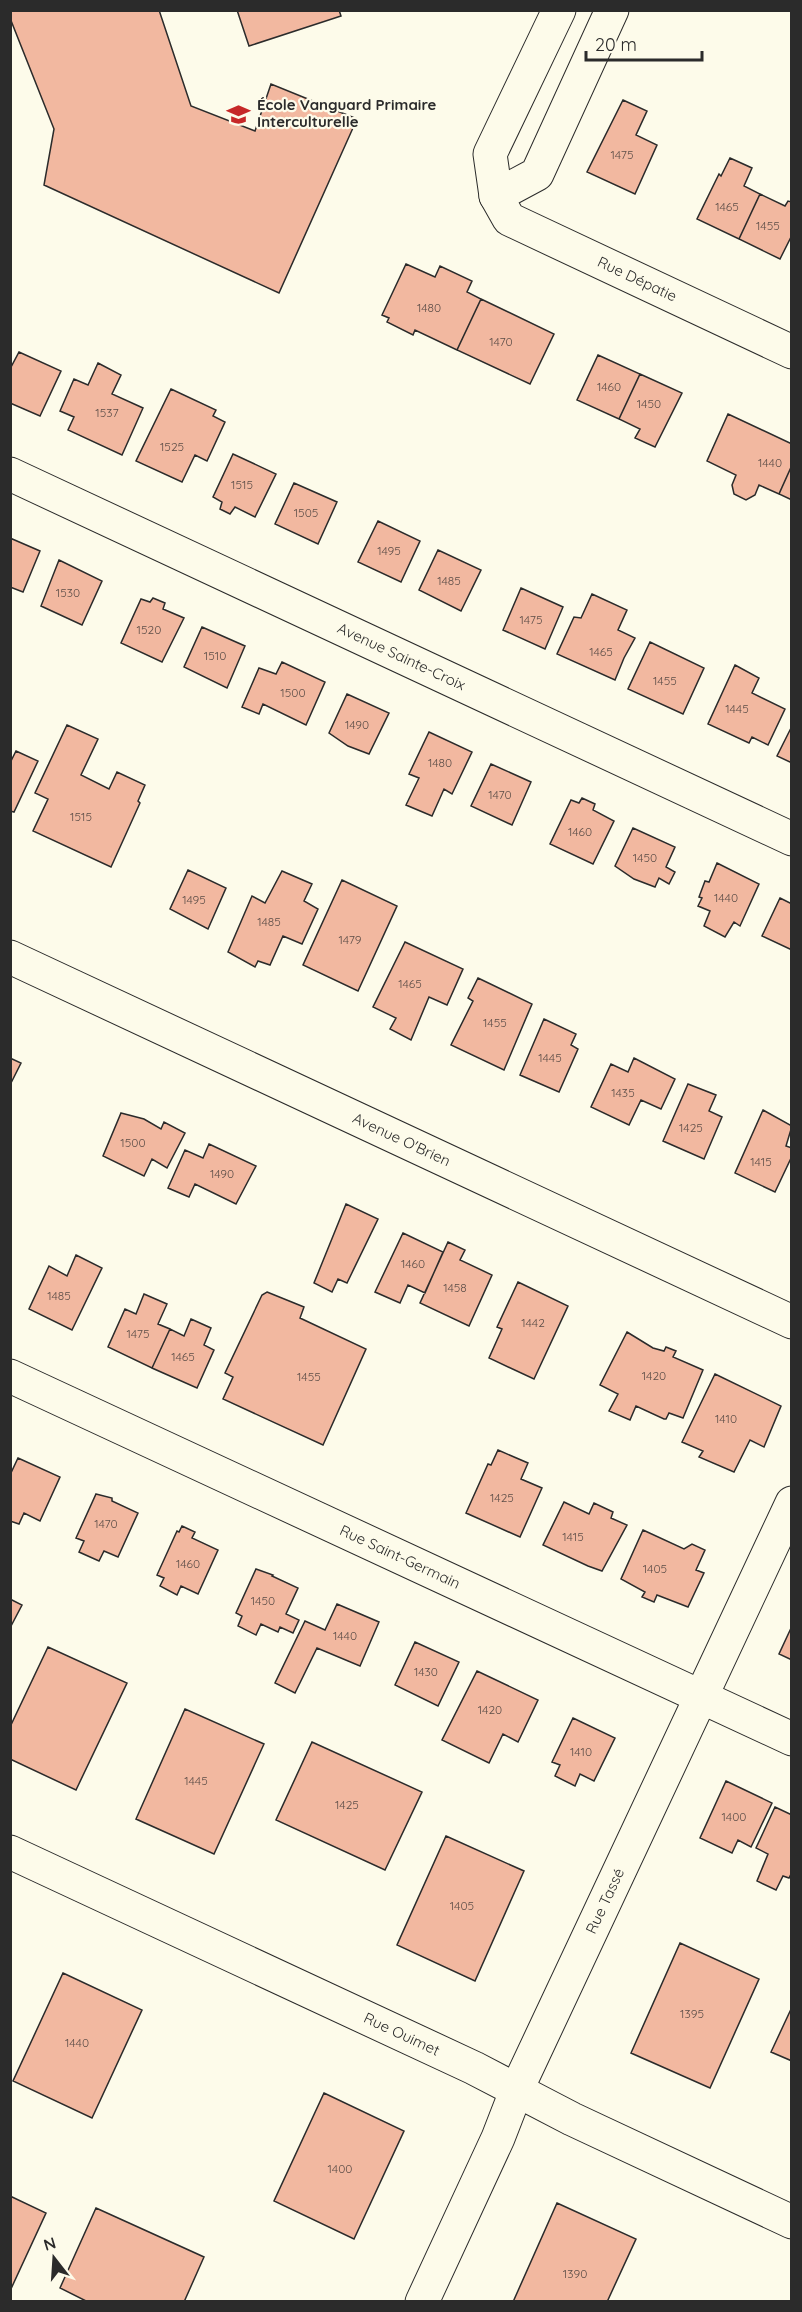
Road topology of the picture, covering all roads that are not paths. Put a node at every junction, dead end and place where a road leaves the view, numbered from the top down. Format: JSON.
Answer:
{"nodes":[{"id":1,"x":559,"y":10,"type":"edge"},
{"id":2,"x":612,"y":10,"type":"edge"},
{"id":3,"x":496,"y":196,"type":"junction"},
{"id":4,"x":792,"y":351,"type":"edge"},
{"id":5,"x":10,"y":474,"type":"edge"},
{"id":6,"x":792,"y":839,"type":"edge"},
{"id":7,"x":10,"y":957,"type":"edge"},
{"id":8,"x":792,"y":1322,"type":"edge"},
{"id":9,"x":10,"y":1376,"type":"edge"},
{"id":10,"x":792,"y":1503,"type":"edge"},
{"id":11,"x":701,"y":1697,"type":"junction"},
{"id":12,"x":792,"y":1739,"type":"edge"},
{"id":13,"x":10,"y":1852,"type":"edge"},
{"id":14,"x":517,"y":2089,"type":"junction"},
{"id":15,"x":792,"y":2222,"type":"edge"},
{"id":16,"x":422,"y":2301,"type":"edge"}],
"edges":[{"from":1,"to":3,"type":"street","name":"Rue Dépatie"},
{"from":2,"to":3,"type":"street"},
{"from":3,"to":4,"type":"street","name":"Rue Dépatie"},
{"from":5,"to":6,"type":"street","name":"Avenue Sainte-Croix"},
{"from":7,"to":8,"type":"street","name":"Avenue O'Brien"},
{"from":9,"to":11,"type":"street","name":"Rue Saint-Germain"},
{"from":10,"to":11,"type":"street","name":"Rue Tassé"},
{"from":11,"to":12,"type":"street","name":"Rue Saint-Germain"},
{"from":11,"to":14,"type":"street","name":"Rue Tassé"},
{"from":13,"to":14,"type":"street","name":"Rue Ouimet"},
{"from":14,"to":15,"type":"street","name":"Rue Ouimet"},
{"from":14,"to":16,"type":"street","name":"Rue Tassé"}]}
